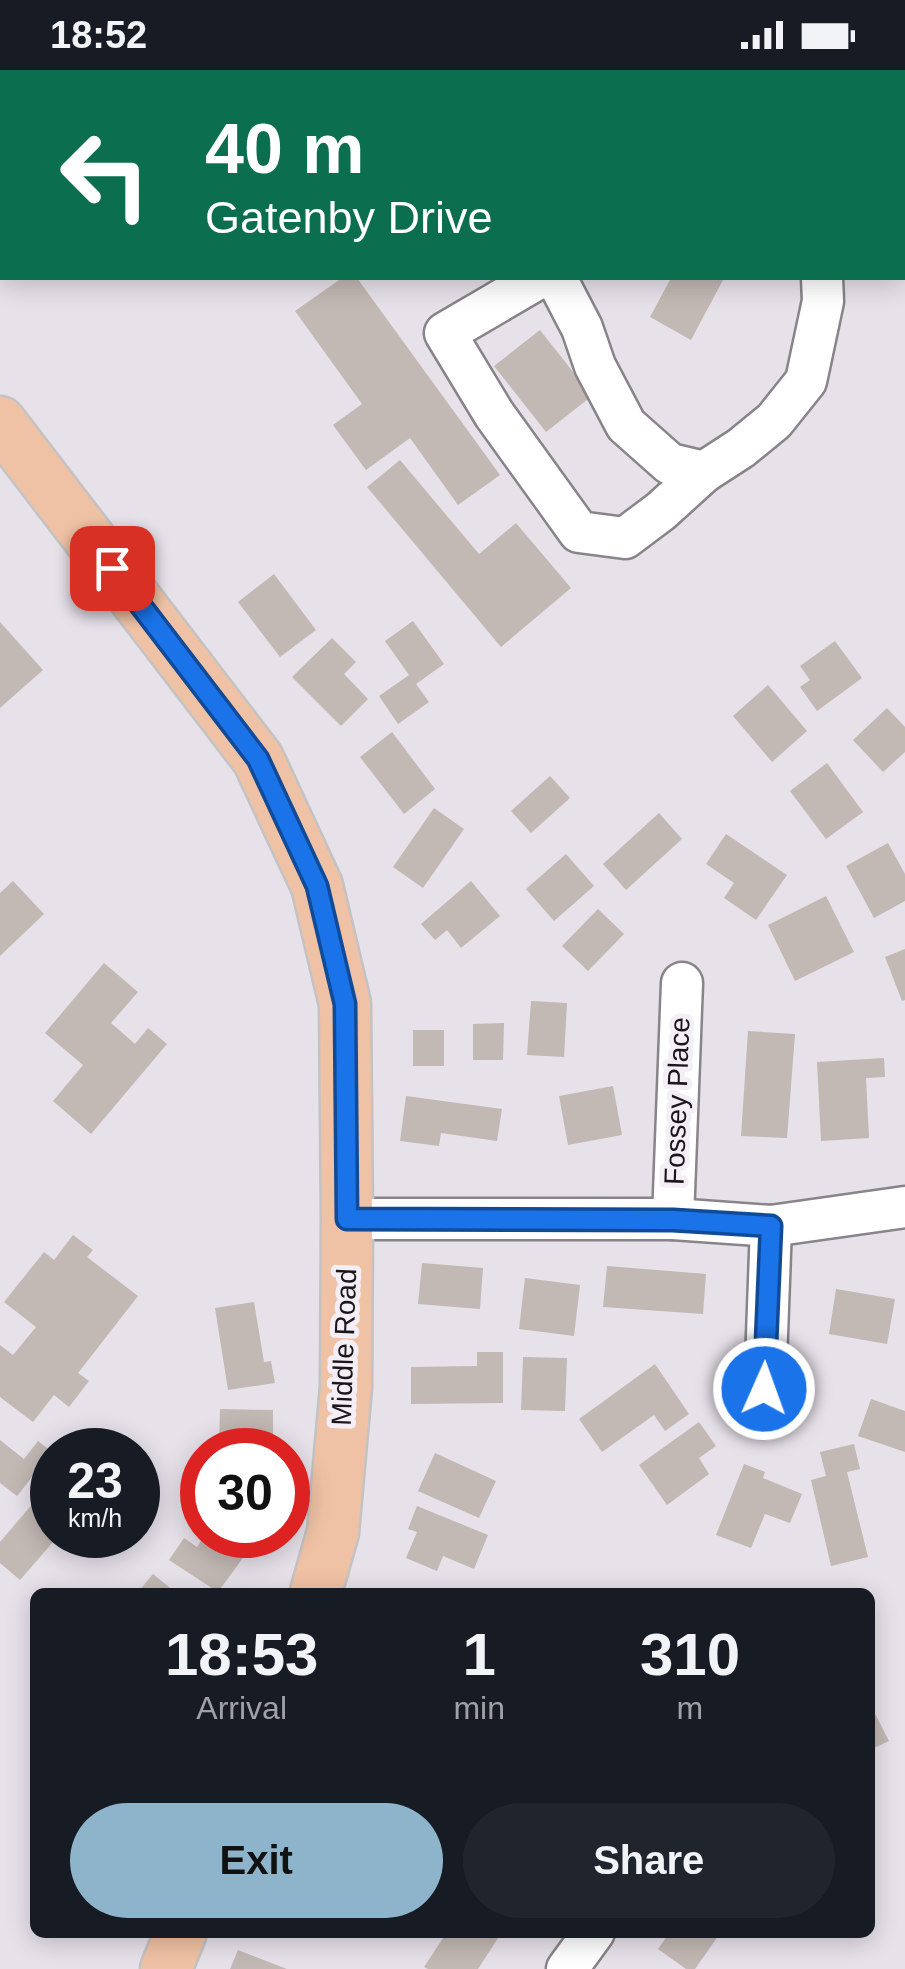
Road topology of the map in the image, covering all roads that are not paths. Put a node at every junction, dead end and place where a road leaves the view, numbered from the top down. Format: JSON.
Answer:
{"nodes":[{"id":1,"x":536,"y":280,"type":"edge"},
{"id":2,"x":557,"y":280,"type":"edge"},
{"id":3,"x":822,"y":280,"type":"edge"},
{"id":4,"x":0,"y":422,"type":"edge"},
{"id":5,"x":704,"y":472,"type":"junction"},
{"id":6,"x":682,"y":984,"type":"dead end"},
{"id":7,"x":905,"y":1206,"type":"edge"},
{"id":8,"x":347,"y":1219,"type":"junction"},
{"id":9,"x":673,"y":1220,"type":"junction"},
{"id":10,"x":771,"y":1226,"type":"junction"},
{"id":11,"x":764,"y":1389,"type":"dead end"},
{"id":12,"x":317,"y":1588,"type":"edge"},
{"id":13,"x":179,"y":1938,"type":"edge"},
{"id":14,"x":590,"y":1938,"type":"edge"},
{"id":15,"x":166,"y":1969,"type":"edge"},
{"id":16,"x":567,"y":1969,"type":"edge"}],
"edges":[{"from":1,"to":5,"type":"street"},
{"from":2,"to":5,"type":"street"},
{"from":3,"to":5,"type":"street"},
{"from":4,"to":8,"type":"main road","name":"Middle Road"},
{"from":6,"to":9,"type":"street","name":"Fossey Place"},
{"from":7,"to":10,"type":"street"},
{"from":8,"to":9,"type":"street"},
{"from":8,"to":12,"type":"main road","name":"Middle Road"},
{"from":9,"to":10,"type":"street"},
{"from":10,"to":11,"type":"street"},
{"from":13,"to":15,"type":"main road"},
{"from":14,"to":16,"type":"street"}]}
